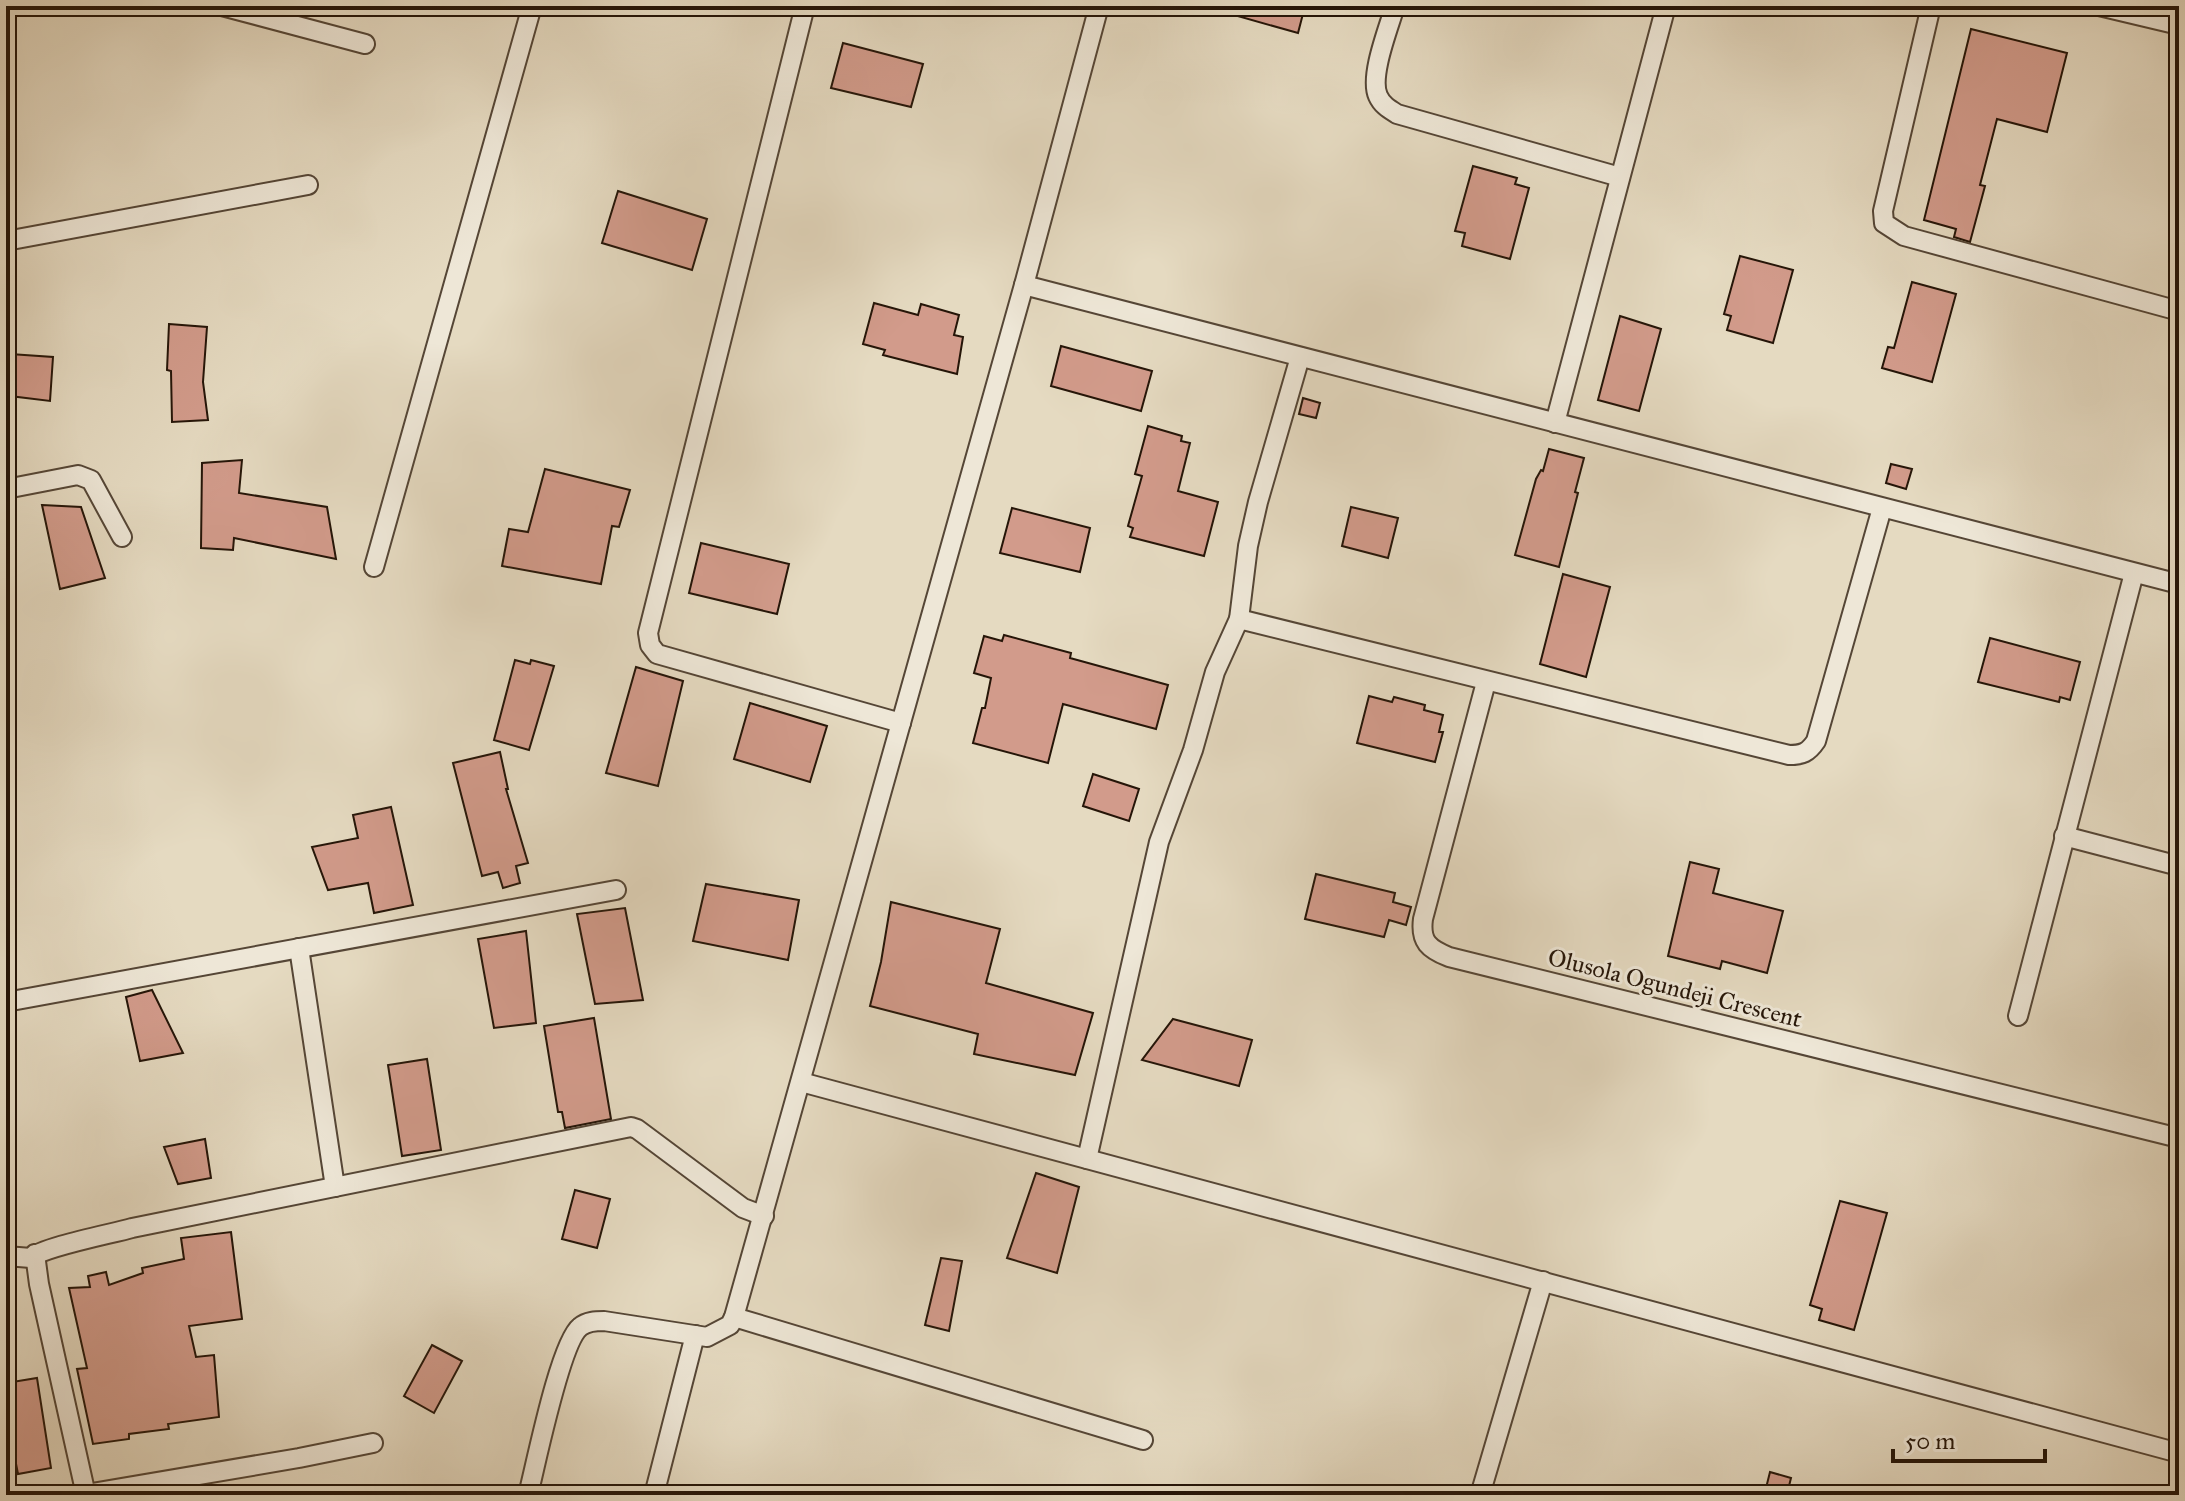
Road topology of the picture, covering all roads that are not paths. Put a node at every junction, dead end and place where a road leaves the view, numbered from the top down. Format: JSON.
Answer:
{"nodes":[{"id":1,"x":222,"y":6,"type":"edge"},
{"id":2,"x":532,"y":6,"type":"edge"},
{"id":3,"x":805,"y":6,"type":"edge"},
{"id":4,"x":1099,"y":6,"type":"edge"},
{"id":5,"x":1395,"y":6,"type":"edge"},
{"id":6,"x":1666,"y":6,"type":"edge"},
{"id":7,"x":1931,"y":6,"type":"edge"},
{"id":8,"x":2099,"y":6,"type":"edge"},
{"id":9,"x":2179,"y":25,"type":"edge"},
{"id":10,"x":365,"y":44,"type":"dead end"},
{"id":11,"x":1620,"y":177,"type":"junction"},
{"id":12,"x":308,"y":185,"type":"dead end"},
{"id":13,"x":6,"y":241,"type":"edge"},
{"id":14,"x":1024,"y":285,"type":"junction"},
{"id":15,"x":2179,"y":311,"type":"edge"},
{"id":16,"x":1300,"y":357,"type":"junction"},
{"id":17,"x":1555,"y":423,"type":"junction"},
{"id":18,"x":6,"y":489,"type":"edge"},
{"id":19,"x":1882,"y":508,"type":"junction"},
{"id":20,"x":122,"y":537,"type":"dead end"},
{"id":21,"x":374,"y":567,"type":"dead end"},
{"id":22,"x":2134,"y":573,"type":"junction"},
{"id":23,"x":2179,"y":584,"type":"edge"},
{"id":24,"x":1239,"y":619,"type":"junction"},
{"id":25,"x":1486,"y":682,"type":"junction"},
{"id":26,"x":901,"y":723,"type":"junction"},
{"id":27,"x":2064,"y":836,"type":"junction"},
{"id":28,"x":2179,"y":866,"type":"edge"},
{"id":29,"x":616,"y":890,"type":"dead end"},
{"id":30,"x":299,"y":948,"type":"junction"},
{"id":31,"x":6,"y":1002,"type":"edge"},
{"id":32,"x":2018,"y":1016,"type":"dead end"},
{"id":33,"x":801,"y":1082,"type":"junction"},
{"id":34,"x":2179,"y":1138,"type":"edge"},
{"id":35,"x":1087,"y":1159,"type":"junction"},
{"id":36,"x":335,"y":1187,"type":"junction"},
{"id":37,"x":764,"y":1216,"type":"junction"},
{"id":38,"x":35,"y":1254,"type":"junction"},
{"id":39,"x":6,"y":1256,"type":"edge"},
{"id":40,"x":1543,"y":1281,"type":"junction"},
{"id":41,"x":734,"y":1317,"type":"junction"},
{"id":42,"x":695,"y":1335,"type":"junction"},
{"id":43,"x":1143,"y":1440,"type":"dead end"},
{"id":44,"x":373,"y":1443,"type":"dead end"},
{"id":45,"x":2179,"y":1453,"type":"edge"},
{"id":46,"x":84,"y":1495,"type":"edge"},
{"id":47,"x":528,"y":1495,"type":"edge"},
{"id":48,"x":654,"y":1495,"type":"edge"},
{"id":49,"x":1480,"y":1495,"type":"edge"}],
"edges":[{"from":1,"to":10,"type":"street"},
{"from":2,"to":21,"type":"street"},
{"from":3,"to":26,"type":"street"},
{"from":4,"to":14,"type":"street"},
{"from":5,"to":11,"type":"street"},
{"from":6,"to":11,"type":"street"},
{"from":7,"to":15,"type":"street"},
{"from":8,"to":9,"type":"street"},
{"from":11,"to":17,"type":"street"},
{"from":12,"to":13,"type":"street"},
{"from":14,"to":16,"type":"street"},
{"from":14,"to":26,"type":"street"},
{"from":16,"to":17,"type":"street"},
{"from":16,"to":24,"type":"street"},
{"from":17,"to":19,"type":"street"},
{"from":18,"to":20,"type":"street"},
{"from":19,"to":22,"type":"street"},
{"from":19,"to":25,"type":"street"},
{"from":22,"to":23,"type":"street"},
{"from":22,"to":27,"type":"street"},
{"from":24,"to":25,"type":"street"},
{"from":24,"to":35,"type":"street"},
{"from":25,"to":34,"type":"street","name":"Olusola Ogundeji Crescent"},
{"from":26,"to":33,"type":"street"},
{"from":27,"to":28,"type":"street"},
{"from":27,"to":32,"type":"street"},
{"from":29,"to":30,"type":"street"},
{"from":30,"to":31,"type":"street"},
{"from":30,"to":36,"type":"street"},
{"from":33,"to":35,"type":"street"},
{"from":33,"to":37,"type":"street"},
{"from":35,"to":40,"type":"street"},
{"from":36,"to":37,"type":"street"},
{"from":36,"to":38,"type":"street"},
{"from":37,"to":41,"type":"street"},
{"from":38,"to":39,"type":"street"},
{"from":38,"to":46,"type":"street"},
{"from":40,"to":45,"type":"street"},
{"from":40,"to":49,"type":"street"},
{"from":41,"to":42,"type":"street"},
{"from":41,"to":43,"type":"street"},
{"from":42,"to":47,"type":"street"},
{"from":42,"to":48,"type":"street"},
{"from":44,"to":46,"type":"street"}]}
